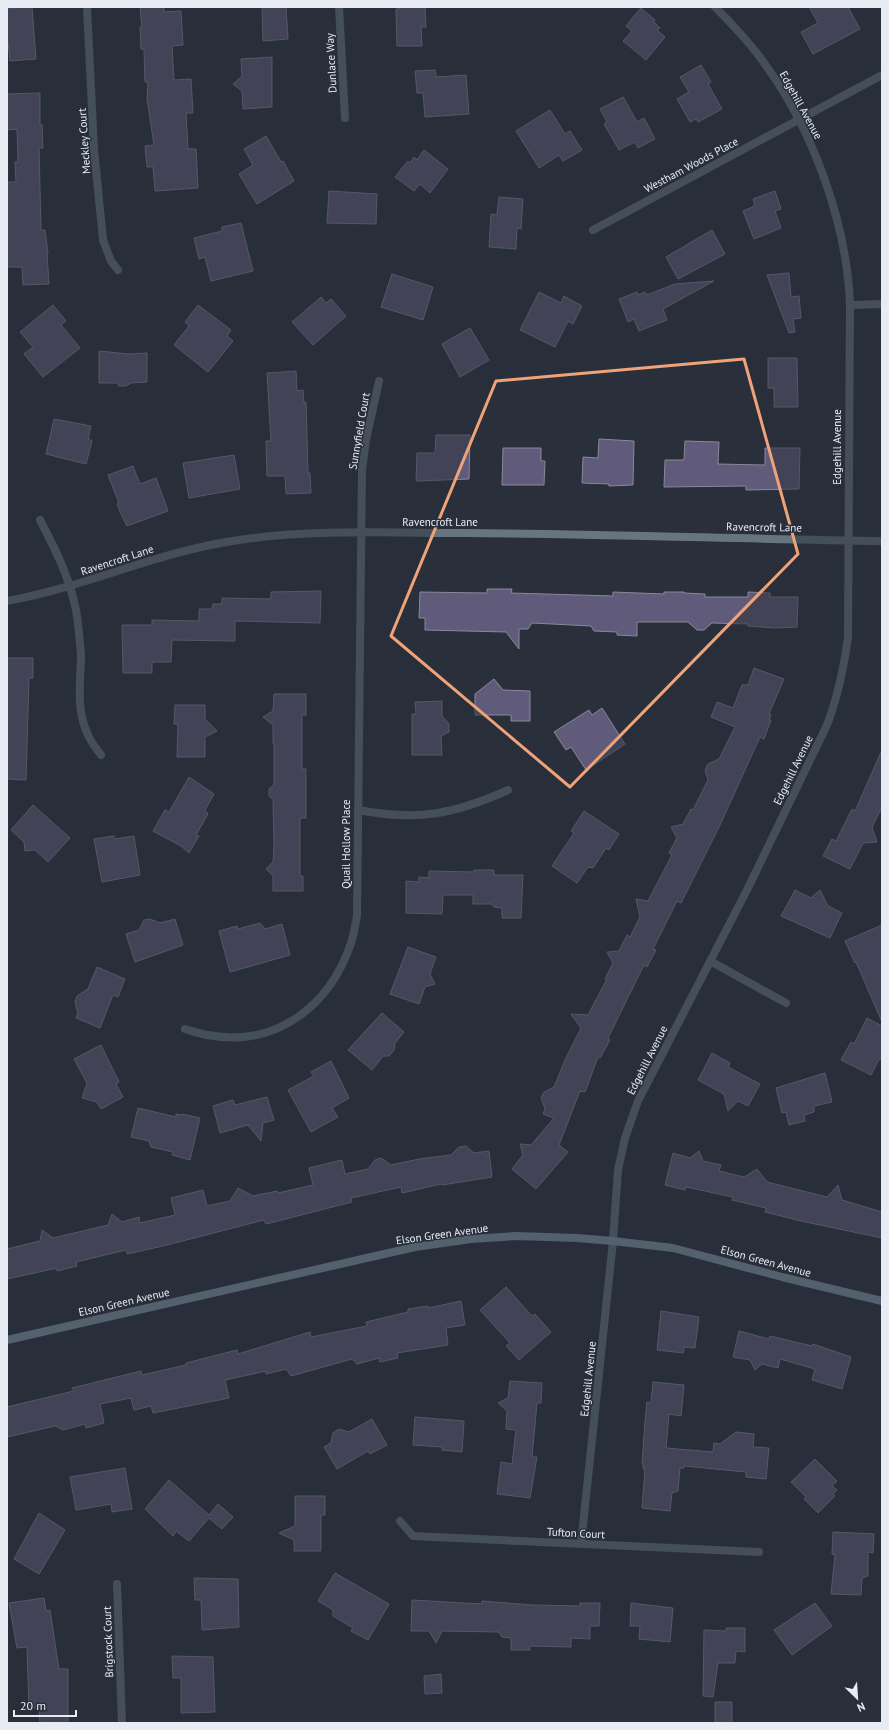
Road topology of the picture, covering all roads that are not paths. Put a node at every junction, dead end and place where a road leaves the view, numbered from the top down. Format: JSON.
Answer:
{"nodes":[{"id":1,"x":87,"y":7,"type":"edge"},
{"id":2,"x":339,"y":7,"type":"edge"},
{"id":3,"x":715,"y":7,"type":"edge"},
{"id":4,"x":882,"y":75,"type":"edge"},
{"id":5,"x":345,"y":118,"type":"dead end"},
{"id":6,"x":799,"y":119,"type":"junction"},
{"id":7,"x":593,"y":230,"type":"dead end"},
{"id":8,"x":118,"y":270,"type":"dead end"},
{"id":9,"x":882,"y":304,"type":"edge"},
{"id":10,"x":850,"y":305,"type":"junction"},
{"id":11,"x":379,"y":381,"type":"dead end"},
{"id":12,"x":40,"y":520,"type":"dead end"},
{"id":13,"x":361,"y":532,"type":"junction"},
{"id":14,"x":848,"y":540,"type":"junction"},
{"id":15,"x":882,"y":541,"type":"edge"},
{"id":16,"x":70,"y":587,"type":"junction"},
{"id":17,"x":7,"y":601,"type":"edge"},
{"id":18,"x":101,"y":755,"type":"dead end"},
{"id":19,"x":508,"y":790,"type":"dead end"},
{"id":20,"x":358,"y":810,"type":"junction"},
{"id":21,"x":710,"y":961,"type":"junction"},
{"id":22,"x":786,"y":1003,"type":"dead end"},
{"id":23,"x":184,"y":1029,"type":"dead end"},
{"id":24,"x":613,"y":1241,"type":"junction"},
{"id":25,"x":882,"y":1301,"type":"edge"},
{"id":26,"x":7,"y":1340,"type":"edge"},
{"id":27,"x":400,"y":1521,"type":"dead end"},
{"id":28,"x":581,"y":1544,"type":"junction"},
{"id":29,"x":758,"y":1552,"type":"dead end"},
{"id":30,"x":116,"y":1584,"type":"dead end"},
{"id":31,"x":122,"y":1723,"type":"edge"}],
"edges":[{"from":1,"to":8,"type":"street","name":"Meckley Court"},
{"from":2,"to":5,"type":"street","name":"Dunlace Way"},
{"from":3,"to":6,"type":"street","name":"Edgehill Avenue"},
{"from":4,"to":6,"type":"street","name":"Westham Woods Place"},
{"from":6,"to":7,"type":"street","name":"Westham Woods Place"},
{"from":6,"to":10,"type":"street","name":"Edgehill Avenue"},
{"from":9,"to":10,"type":"street"},
{"from":10,"to":14,"type":"street","name":"Edgehill Avenue"},
{"from":11,"to":13,"type":"street","name":"Sunnyfield Court"},
{"from":12,"to":16,"type":"street"},
{"from":13,"to":14,"type":"street","name":"Ravencroft Lane"},
{"from":13,"to":16,"type":"street","name":"Ravencroft Lane"},
{"from":13,"to":20,"type":"street","name":"Quail Hollow Place"},
{"from":14,"to":15,"type":"street","name":"Ravencroft Lane"},
{"from":14,"to":21,"type":"street","name":"Edgehill Avenue"},
{"from":16,"to":17,"type":"street","name":"Ravencroft Lane"},
{"from":16,"to":18,"type":"street"},
{"from":19,"to":20,"type":"street"},
{"from":20,"to":23,"type":"street","name":"Quail Hollow Place"},
{"from":21,"to":22,"type":"street"},
{"from":21,"to":24,"type":"street","name":"Edgehill Avenue"},
{"from":24,"to":25,"type":"street","name":"Elson Green Avenue"},
{"from":24,"to":26,"type":"street","name":"Elson Green Avenue"},
{"from":24,"to":28,"type":"street","name":"Edgehill Avenue"},
{"from":27,"to":28,"type":"street","name":"Tufton Court"},
{"from":28,"to":29,"type":"street","name":"Tufton Court"},
{"from":30,"to":31,"type":"street","name":"Brigstock Court"}]}
